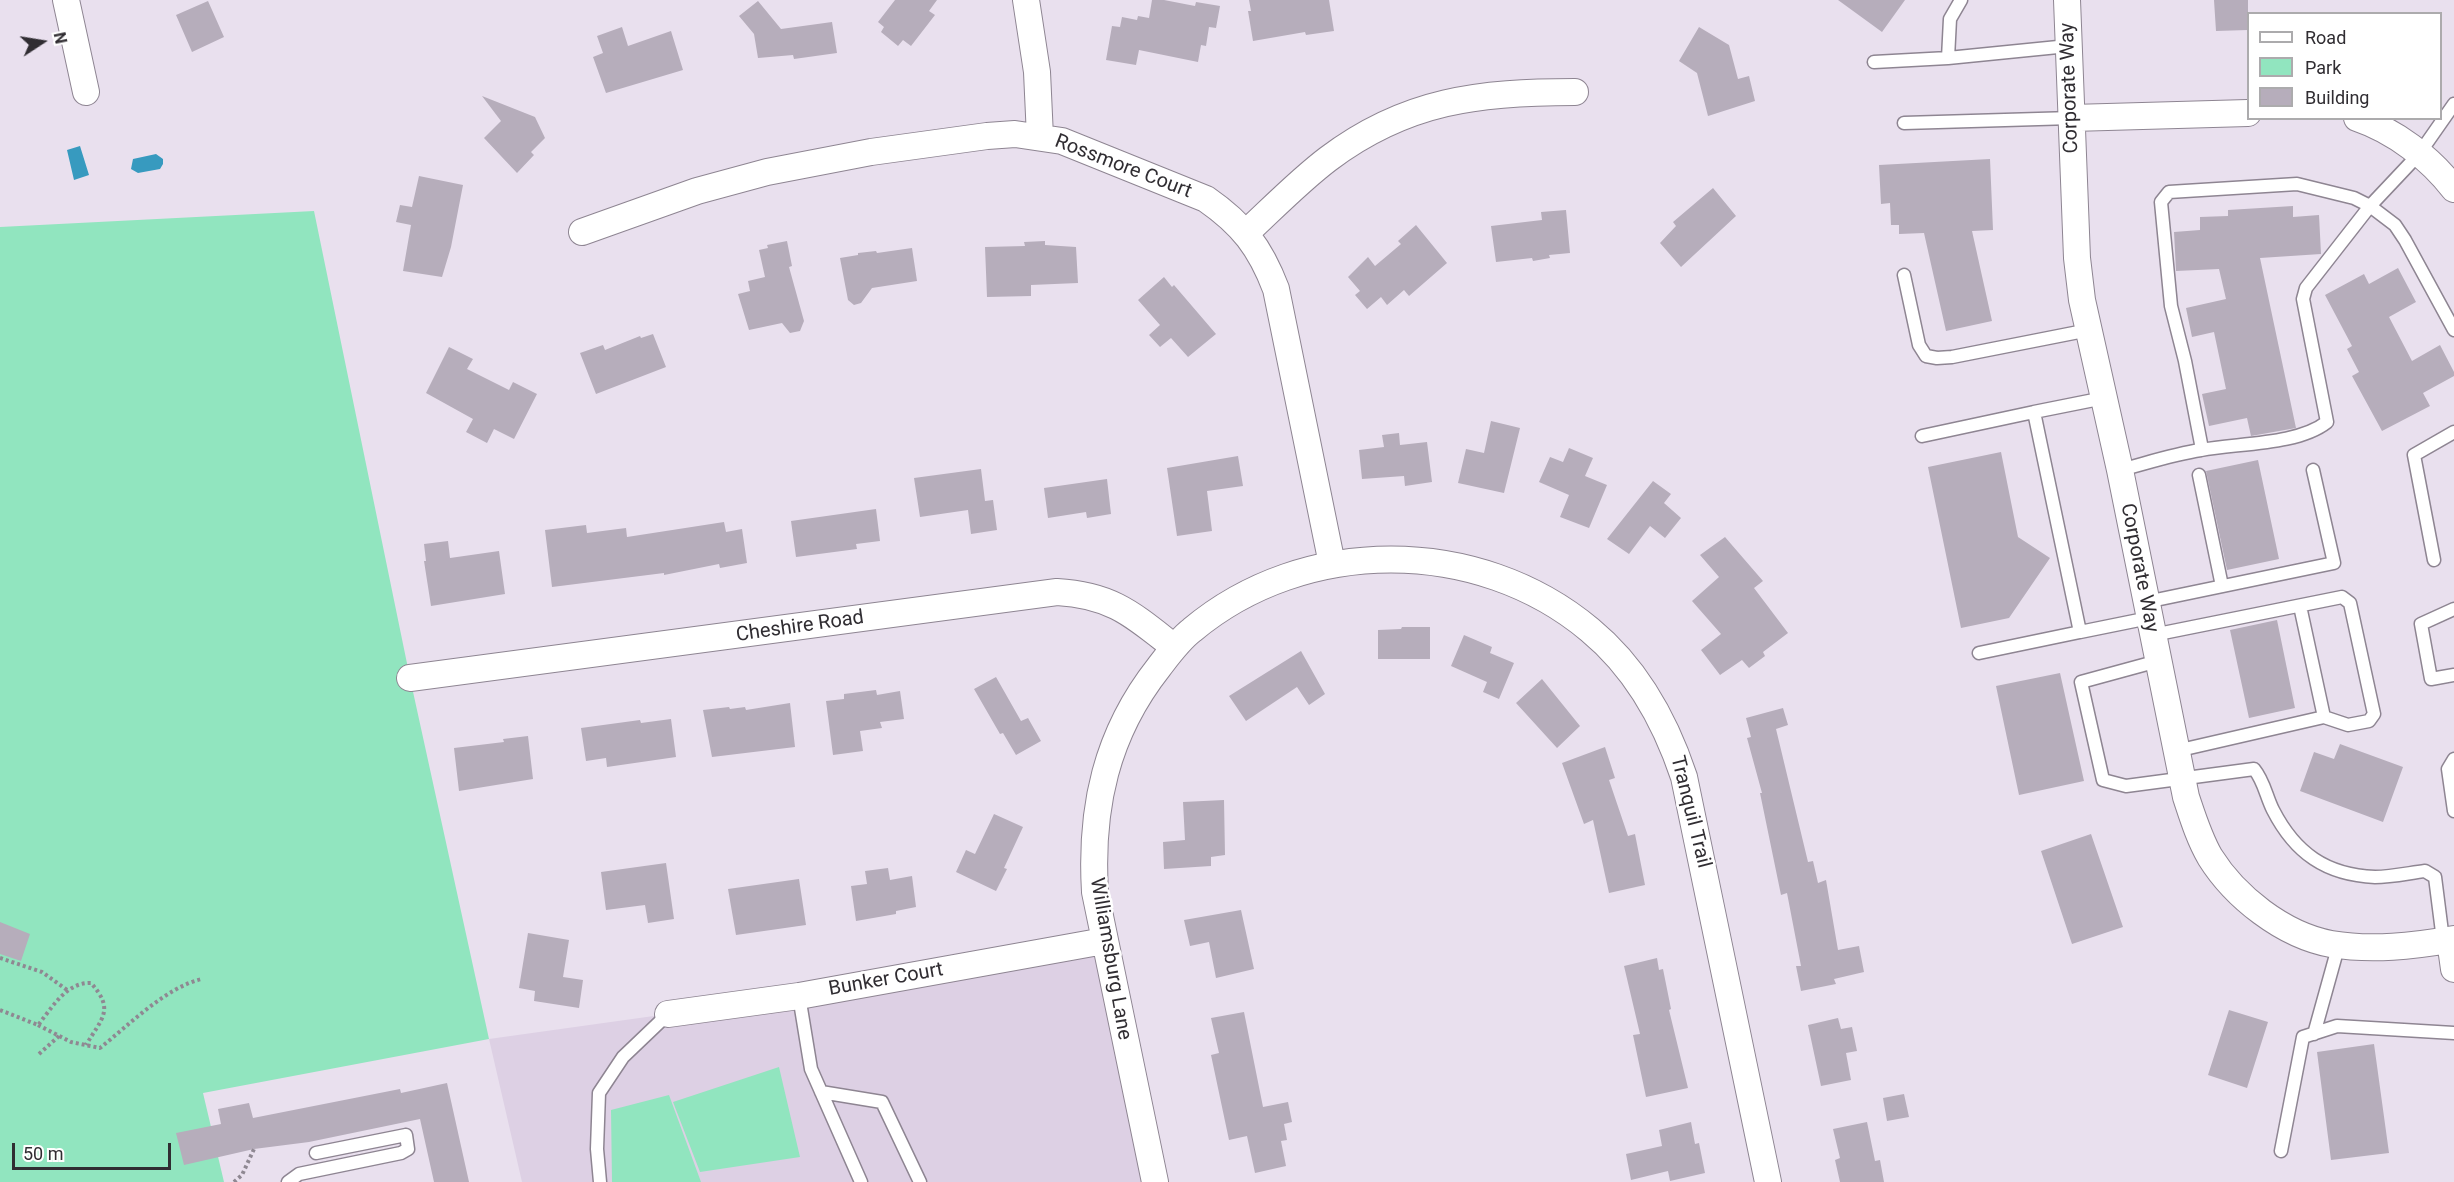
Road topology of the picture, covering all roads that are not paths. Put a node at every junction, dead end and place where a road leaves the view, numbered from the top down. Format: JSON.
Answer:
{"nodes":[{"id":1,"x":66,"y":0,"type":"edge"},
{"id":2,"x":1026,"y":0,"type":"edge"},
{"id":3,"x":1960,"y":0,"type":"edge"},
{"id":4,"x":2067,"y":0,"type":"edge"},
{"id":5,"x":2068,"y":46,"type":"junction"},
{"id":6,"x":1948,"y":58,"type":"junction"},
{"id":7,"x":1874,"y":62,"type":"dead end"},
{"id":8,"x":86,"y":92,"type":"dead end"},
{"id":9,"x":1575,"y":92,"type":"dead end"},
{"id":10,"x":2454,"y":104,"type":"edge"},
{"id":11,"x":2247,"y":113,"type":"edge"},
{"id":12,"x":2072,"y":118,"type":"junction"},
{"id":13,"x":2363,"y":120,"type":"edge"},
{"id":14,"x":1904,"y":123,"type":"dead end"},
{"id":15,"x":1040,"y":137,"type":"junction"},
{"id":16,"x":2419,"y":154,"type":"junction"},
{"id":17,"x":2454,"y":189,"type":"edge"},
{"id":18,"x":2370,"y":206,"type":"junction"},
{"id":19,"x":582,"y":232,"type":"dead end"},
{"id":20,"x":1246,"y":232,"type":"junction"},
{"id":21,"x":1905,"y":275,"type":"dead end"},
{"id":22,"x":2089,"y":330,"type":"junction"},
{"id":23,"x":2454,"y":330,"type":"edge"},
{"id":24,"x":2104,"y":398,"type":"junction"},
{"id":25,"x":2034,"y":412,"type":"junction"},
{"id":26,"x":2454,"y":432,"type":"edge"},
{"id":27,"x":1922,"y":435,"type":"dead end"},
{"id":28,"x":2202,"y":449,"type":"junction"},
{"id":29,"x":2120,"y":470,"type":"junction"},
{"id":30,"x":2313,"y":470,"type":"dead end"},
{"id":31,"x":2199,"y":475,"type":"dead end"},
{"id":32,"x":2434,"y":560,"type":"dead end"},
{"id":33,"x":1332,"y":564,"type":"junction"},
{"id":34,"x":2222,"y":586,"type":"junction"},
{"id":35,"x":2300,"y":606,"type":"junction"},
{"id":36,"x":2454,"y":609,"type":"edge"},
{"id":37,"x":2150,"y":618,"type":"junction"},
{"id":38,"x":2080,"y":632,"type":"junction"},
{"id":39,"x":1174,"y":647,"type":"junction"},
{"id":40,"x":1979,"y":653,"type":"dead end"},
{"id":41,"x":2158,"y":661,"type":"junction"},
{"id":42,"x":2454,"y":675,"type":"edge"},
{"id":43,"x":410,"y":678,"type":"dead end"},
{"id":44,"x":2324,"y":717,"type":"junction"},
{"id":45,"x":2176,"y":751,"type":"junction"},
{"id":46,"x":2454,"y":759,"type":"edge"},
{"id":47,"x":2182,"y":779,"type":"junction"},
{"id":48,"x":2454,"y":811,"type":"edge"},
{"id":49,"x":2449,"y":940,"type":"edge"},
{"id":50,"x":1104,"y":941,"type":"junction"},
{"id":51,"x":2339,"y":944,"type":"junction"},
{"id":52,"x":2454,"y":969,"type":"edge"},
{"id":53,"x":799,"y":996,"type":"junction"},
{"id":54,"x":668,"y":1014,"type":"joint"},
{"id":55,"x":2454,"y":1033,"type":"edge"},
{"id":56,"x":2314,"y":1034,"type":"junction"},
{"id":57,"x":821,"y":1092,"type":"junction"},
{"id":58,"x":2281,"y":1151,"type":"dead end"},
{"id":59,"x":316,"y":1154,"type":"dead end"},
{"id":60,"x":288,"y":1182,"type":"edge"},
{"id":61,"x":600,"y":1182,"type":"edge"},
{"id":62,"x":861,"y":1182,"type":"edge"},
{"id":63,"x":920,"y":1182,"type":"edge"},
{"id":64,"x":1155,"y":1182,"type":"edge"},
{"id":65,"x":1768,"y":1182,"type":"edge"}],
"edges":[{"from":1,"to":8,"type":"street"},
{"from":2,"to":15,"type":"street"},
{"from":3,"to":6,"type":"lane"},
{"from":4,"to":5,"type":"street","name":"Corporate Way"},
{"from":5,"to":6,"type":"lane"},
{"from":5,"to":12,"type":"street","name":"Corporate Way"},
{"from":6,"to":7,"type":"lane"},
{"from":9,"to":20,"type":"street"},
{"from":10,"to":16,"type":"lane"},
{"from":11,"to":12,"type":"street"},
{"from":12,"to":14,"type":"lane"},
{"from":12,"to":22,"type":"street","name":"Corporate Way"},
{"from":13,"to":16,"type":"street"},
{"from":15,"to":19,"type":"street","name":"Rossmore Court"},
{"from":15,"to":20,"type":"street","name":"Rossmore Court"},
{"from":16,"to":17,"type":"street"},
{"from":16,"to":18,"type":"lane"},
{"from":18,"to":23,"type":"lane"},
{"from":18,"to":28,"type":"lane"},
{"from":18,"to":28,"type":"lane"},
{"from":20,"to":33,"type":"street","name":"Rossmore Court"},
{"from":21,"to":22,"type":"lane"},
{"from":22,"to":24,"type":"street","name":"Corporate Way"},
{"from":24,"to":25,"type":"lane"},
{"from":24,"to":29,"type":"street","name":"Corporate Way"},
{"from":25,"to":27,"type":"lane"},
{"from":25,"to":38,"type":"lane"},
{"from":26,"to":32,"type":"lane"},
{"from":28,"to":29,"type":"lane"},
{"from":29,"to":37,"type":"street","name":"Corporate Way"},
{"from":30,"to":34,"type":"lane"},
{"from":31,"to":34,"type":"lane"},
{"from":33,"to":39,"type":"street","name":"Williamsburg Lane"},
{"from":33,"to":65,"type":"street","name":"Tranquil Trail"},
{"from":34,"to":37,"type":"lane"},
{"from":35,"to":37,"type":"lane"},
{"from":35,"to":44,"type":"lane"},
{"from":35,"to":44,"type":"lane"},
{"from":36,"to":42,"type":"lane"},
{"from":37,"to":38,"type":"lane"},
{"from":37,"to":41,"type":"street","name":"Corporate Way"},
{"from":38,"to":40,"type":"lane"},
{"from":39,"to":43,"type":"street","name":"Cheshire Road"},
{"from":39,"to":50,"type":"street","name":"Williamsburg Lane"},
{"from":41,"to":45,"type":"street","name":"Corporate Way"},
{"from":41,"to":47,"type":"lane"},
{"from":44,"to":45,"type":"lane"},
{"from":45,"to":47,"type":"street","name":"Corporate Way"},
{"from":46,"to":48,"type":"lane"},
{"from":47,"to":49,"type":"lane"},
{"from":47,"to":51,"type":"street","name":"Corporate Way"},
{"from":49,"to":51,"type":"street","name":"Corporate Way"},
{"from":49,"to":52,"type":"street"},
{"from":50,"to":53,"type":"street","name":"Bunker Court"},
{"from":50,"to":64,"type":"street","name":"Williamsburg Lane"},
{"from":51,"to":56,"type":"lane"},
{"from":53,"to":54,"type":"street","name":"Bunker Court"},
{"from":53,"to":57,"type":"lane"},
{"from":54,"to":61,"type":"lane"},
{"from":55,"to":56,"type":"lane"},
{"from":56,"to":58,"type":"lane"},
{"from":57,"to":62,"type":"lane"},
{"from":57,"to":63,"type":"lane"},
{"from":59,"to":60,"type":"lane"}]}
